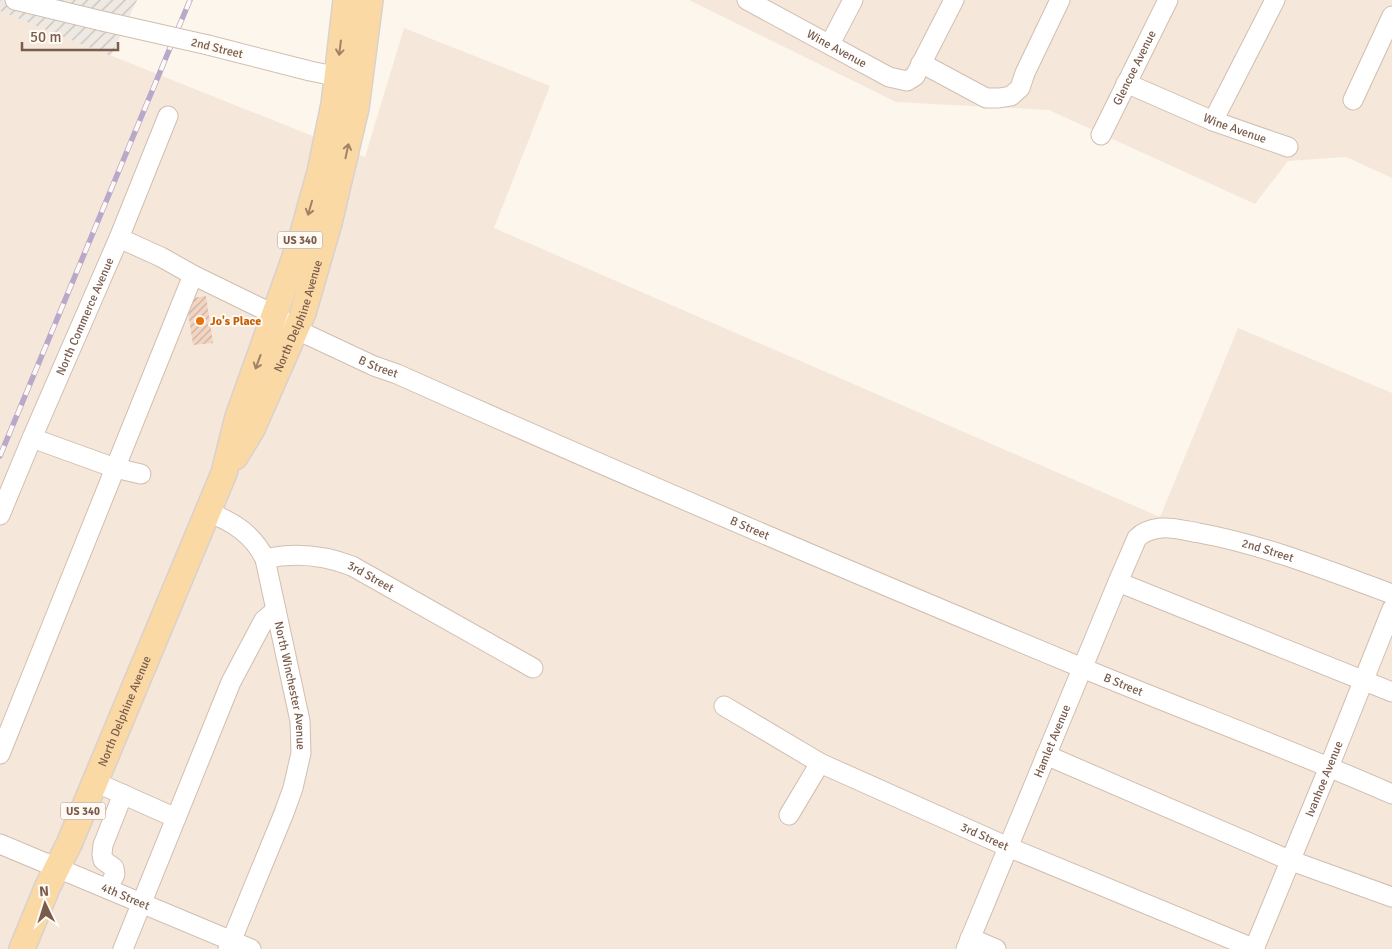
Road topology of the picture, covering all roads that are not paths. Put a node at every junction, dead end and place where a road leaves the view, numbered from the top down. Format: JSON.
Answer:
{"nodes":[{"id":1,"x":16,"y":0,"type":"edge"},
{"id":2,"x":346,"y":0,"type":"edge"},
{"id":3,"x":370,"y":0,"type":"edge"},
{"id":4,"x":747,"y":0,"type":"edge"},
{"id":5,"x":853,"y":0,"type":"edge"},
{"id":6,"x":954,"y":0,"type":"edge"},
{"id":7,"x":1060,"y":0,"type":"edge"},
{"id":8,"x":1168,"y":0,"type":"edge"},
{"id":9,"x":1275,"y":0,"type":"edge"},
{"id":10,"x":1392,"y":16,"type":"edge"},
{"id":11,"x":830,"y":44,"type":"junction"},
{"id":12,"x":921,"y":63,"type":"junction"},
{"id":13,"x":348,"y":79,"type":"junction"},
{"id":14,"x":1126,"y":83,"type":"junction"},
{"id":15,"x":1353,"y":100,"type":"dead end"},
{"id":16,"x":168,"y":116,"type":"dead end"},
{"id":17,"x":1213,"y":121,"type":"junction"},
{"id":18,"x":1101,"y":135,"type":"dead end"},
{"id":19,"x":1288,"y":147,"type":"dead end"},
{"id":20,"x":119,"y":238,"type":"junction"},
{"id":21,"x":194,"y":275,"type":"junction"},
{"id":22,"x":275,"y":315,"type":"junction"},
{"id":23,"x":295,"y":329,"type":"junction"},
{"id":24,"x":32,"y":438,"type":"junction"},
{"id":25,"x":114,"y":468,"type":"junction"},
{"id":26,"x":224,"y":473,"type":"junction"},
{"id":27,"x":141,"y":474,"type":"dead end"},
{"id":28,"x":208,"y":512,"type":"junction"},
{"id":29,"x":0,"y":515,"type":"edge"},
{"id":30,"x":1141,"y":534,"type":"joint"},
{"id":31,"x":265,"y":559,"type":"junction"},
{"id":32,"x":1118,"y":582,"type":"junction"},
{"id":33,"x":1392,"y":594,"type":"edge"},
{"id":34,"x":1392,"y":609,"type":"edge"},
{"id":35,"x":276,"y":610,"type":"junction"},
{"id":36,"x":533,"y":668,"type":"dead end"},
{"id":37,"x":1082,"y":668,"type":"junction"},
{"id":38,"x":1363,"y":680,"type":"junction"},
{"id":39,"x":1392,"y":692,"type":"edge"},
{"id":40,"x":724,"y":706,"type":"dead end"},
{"id":41,"x":0,"y":754,"type":"edge"},
{"id":42,"x":1046,"y":755,"type":"junction"},
{"id":43,"x":820,"y":763,"type":"junction"},
{"id":44,"x":1329,"y":767,"type":"junction"},
{"id":45,"x":95,"y":782,"type":"junction"},
{"id":46,"x":123,"y":794,"type":"junction"},
{"id":47,"x":1392,"y":794,"type":"edge"},
{"id":48,"x":789,"y":815,"type":"dead end"},
{"id":49,"x":176,"y":818,"type":"junction"},
{"id":50,"x":0,"y":844,"type":"edge"},
{"id":51,"x":1008,"y":847,"type":"junction"},
{"id":52,"x":1289,"y":860,"type":"junction"},
{"id":53,"x":57,"y":867,"type":"junction"},
{"id":54,"x":108,"y":889,"type":"junction"},
{"id":55,"x":1392,"y":897,"type":"edge"},
{"id":56,"x":142,"y":903,"type":"junction"},
{"id":57,"x":968,"y":944,"type":"edge"},
{"id":58,"x":230,"y":945,"type":"edge"},
{"id":59,"x":22,"y":949,"type":"edge"},
{"id":60,"x":123,"y":949,"type":"edge"},
{"id":61,"x":251,"y":949,"type":"edge"},
{"id":62,"x":996,"y":949,"type":"edge"},
{"id":63,"x":1254,"y":949,"type":"edge"}],
"edges":[{"from":1,"to":13,"type":"street","name":"2nd Street","bridge":true},
{"from":2,"to":13,"type":"main road","name":"North Delphine Avenue","number":"US 340","one_way":true},
{"from":3,"to":13,"type":"main road","name":"North Delphine Avenue","number":"US 340"},
{"from":4,"to":11,"type":"street","name":"Wine Avenue"},
{"from":5,"to":11,"type":"street"},
{"from":6,"to":12,"type":"street"},
{"from":7,"to":12,"type":"street"},
{"from":8,"to":14,"type":"street","name":"Glencoe Avenue"},
{"from":9,"to":17,"type":"street"},
{"from":10,"to":15,"type":"street"},
{"from":11,"to":12,"type":"street","name":"Wine Avenue"},
{"from":13,"to":22,"type":"main road","name":"North Delphine Avenue","number":"US 340","one_way":true},
{"from":23,"to":13,"type":"main road","name":"North Delphine Avenue","number":"US 340","one_way":true},
{"from":14,"to":17,"type":"street","name":"Wine Avenue"},
{"from":14,"to":18,"type":"street","name":"Glencoe Avenue"},
{"from":16,"to":20,"type":"street","name":"North Commerce Avenue"},
{"from":17,"to":19,"type":"street","name":"Wine Avenue"},
{"from":20,"to":21,"type":"street","name":"B Street"},
{"from":20,"to":24,"type":"street","name":"North Commerce Avenue"},
{"from":21,"to":22,"type":"street","name":"B Street"},
{"from":21,"to":25,"type":"street"},
{"from":22,"to":23,"type":"street","name":"B Street"},
{"from":22,"to":26,"type":"main road","name":"North Delphine Avenue","number":"US 340","one_way":true},
{"from":23,"to":26,"type":"main road","name":"North Delphine Avenue","number":"US 340"},
{"from":23,"to":37,"type":"street","name":"B Street"},
{"from":24,"to":25,"type":"street"},
{"from":24,"to":29,"type":"street","name":"North Commerce Avenue"},
{"from":25,"to":27,"type":"street"},
{"from":25,"to":41,"type":"street"},
{"from":26,"to":28,"type":"main road","name":"North Delphine Avenue","number":"US 340"},
{"from":28,"to":31,"type":"street"},
{"from":28,"to":45,"type":"main road","name":"North Delphine Avenue","number":"US 340"},
{"from":30,"to":32,"type":"street","name":"Hamlet Avenue"},
{"from":30,"to":33,"type":"street","name":"2nd Street"},
{"from":31,"to":35,"type":"street","name":"North Winchester Avenue"},
{"from":31,"to":36,"type":"street","name":"3rd Street"},
{"from":32,"to":37,"type":"street","name":"Hamlet Avenue"},
{"from":32,"to":38,"type":"street"},
{"from":34,"to":38,"type":"street","name":"Ivanhoe Avenue"},
{"from":35,"to":49,"type":"street"},
{"from":35,"to":58,"type":"street","name":"North Winchester Avenue"},
{"from":37,"to":42,"type":"street","name":"Hamlet Avenue"},
{"from":37,"to":44,"type":"street","name":"B Street"},
{"from":38,"to":39,"type":"street"},
{"from":38,"to":44,"type":"street","name":"Ivanhoe Avenue"},
{"from":40,"to":43,"type":"street","name":"3rd Street"},
{"from":42,"to":51,"type":"street","name":"Hamlet Avenue"},
{"from":42,"to":52,"type":"street"},
{"from":43,"to":48,"type":"street"},
{"from":43,"to":51,"type":"street","name":"3rd Street"},
{"from":44,"to":47,"type":"street","name":"B Street"},
{"from":44,"to":52,"type":"street","name":"Ivanhoe Avenue"},
{"from":45,"to":46,"type":"street"},
{"from":45,"to":53,"type":"main road","name":"North Delphine Avenue","number":"US 340"},
{"from":46,"to":49,"type":"street"},
{"from":46,"to":54,"type":"street"},
{"from":49,"to":56,"type":"street"},
{"from":50,"to":53,"type":"street","name":"4th Street"},
{"from":51,"to":57,"type":"street","name":"Hamlet Avenue"},
{"from":51,"to":63,"type":"street","name":"3rd Street"},
{"from":52,"to":55,"type":"street"},
{"from":52,"to":63,"type":"street","name":"Ivanhoe Avenue"},
{"from":53,"to":54,"type":"street","name":"4th Street"},
{"from":53,"to":59,"type":"main road","name":"North Delphine Avenue","number":"US 340"},
{"from":54,"to":56,"type":"street","name":"4th Street"},
{"from":56,"to":58,"type":"street","name":"4th Street"},
{"from":56,"to":60,"type":"street"},
{"from":57,"to":62,"type":"street"},
{"from":58,"to":61,"type":"street","name":"4th Street"}]}
